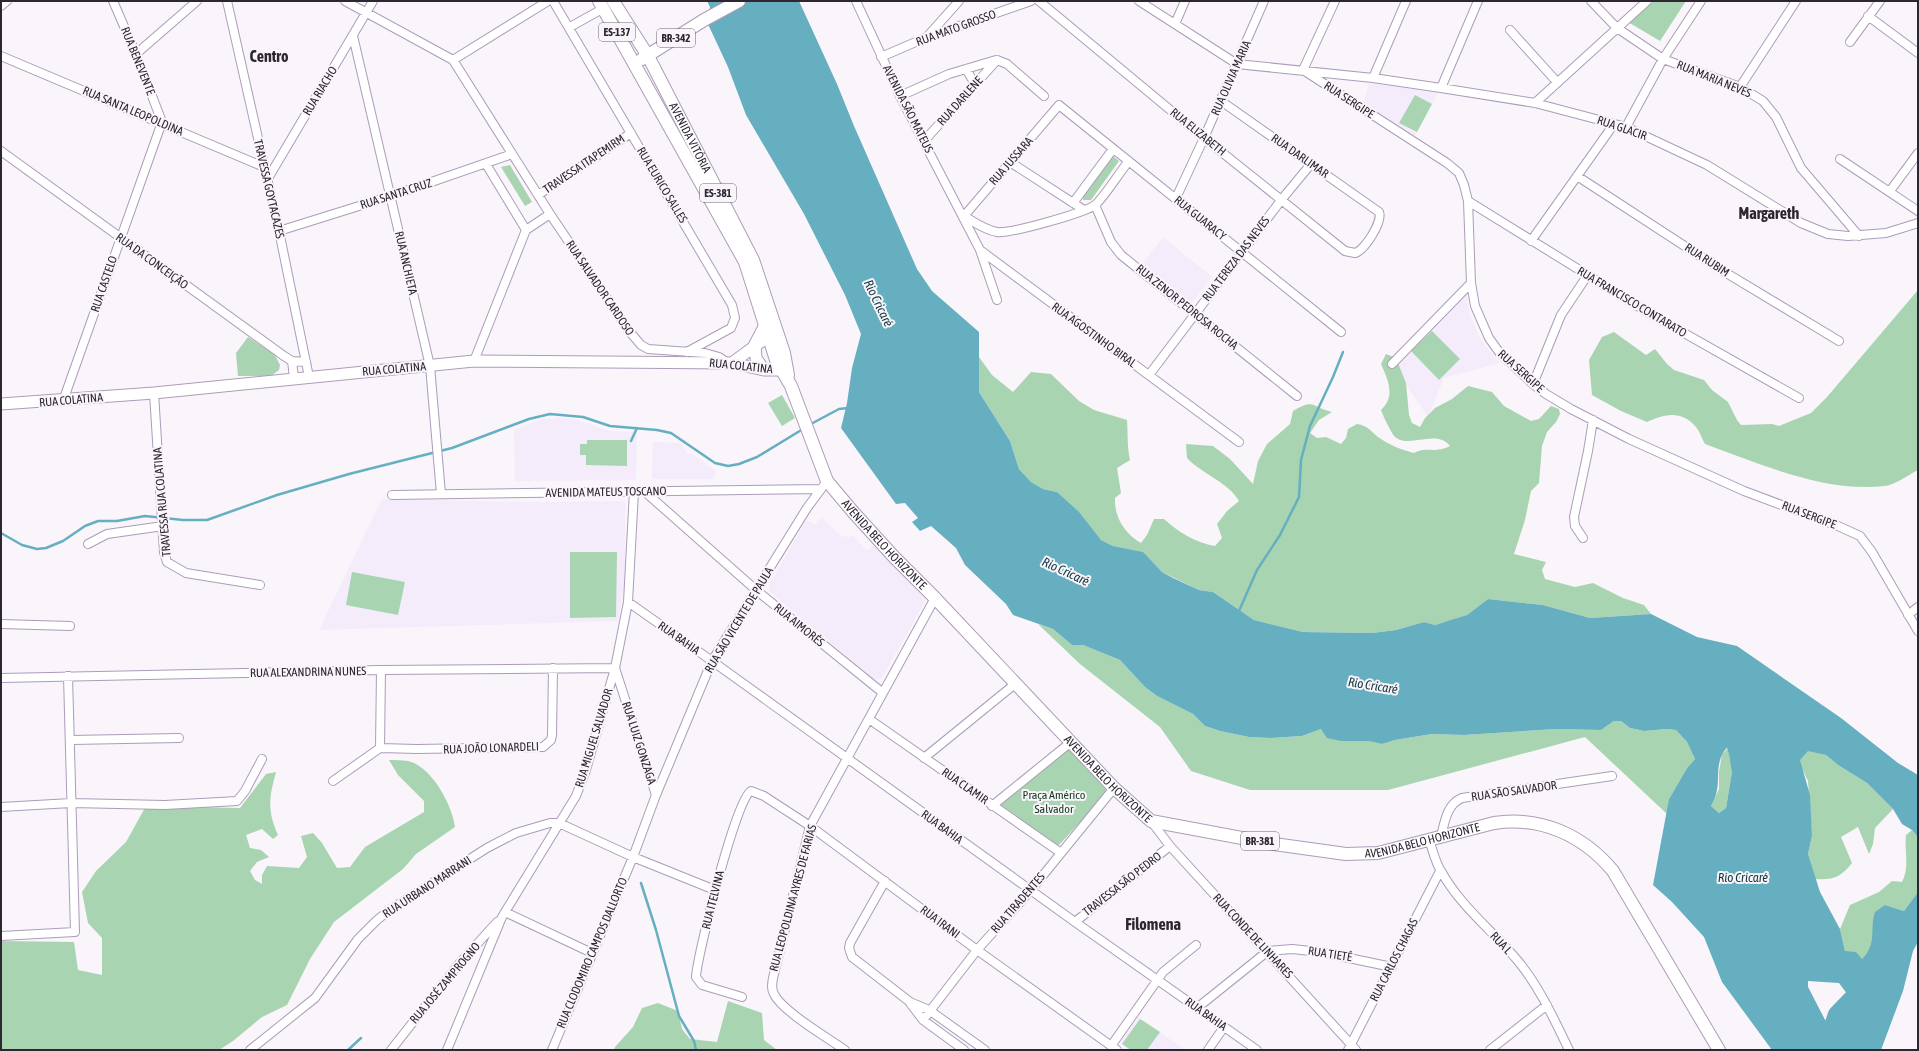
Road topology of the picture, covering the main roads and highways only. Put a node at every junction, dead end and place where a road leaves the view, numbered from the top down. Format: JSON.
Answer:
{"nodes":[{"id":1,"x":739,"y":1,"type":"edge"},
{"id":2,"x":605,"y":3,"type":"edge"},
{"id":3,"x":648,"y":56,"type":"junction"},
{"id":4,"x":634,"y":64,"type":"junction"},
{"id":5,"x":770,"y":333,"type":"junction"},
{"id":6,"x":755,"y":345,"type":"junction"},
{"id":7,"x":730,"y":363,"type":"junction"},
{"id":8,"x":764,"y":370,"type":"junction"},
{"id":9,"x":784,"y":370,"type":"junction"},
{"id":10,"x":2,"y":403,"type":"edge"},
{"id":11,"x":1718,"y":1050,"type":"edge"}],
"edges":[{"from":1,"to":3,"type":"main road","number":"BR-342"},
{"from":2,"to":3,"type":"main road","name":"AVENIDA VITÓRIA","number":"ES-137"},
{"from":2,"to":4,"type":"main road","name":"AVENIDA VITÓRIA","number":"ES-137"},
{"from":3,"to":4,"type":"main road"},
{"from":3,"to":5,"type":"main road","name":"AVENIDA VITÓRIA","number":"ES-381"},
{"from":4,"to":5,"type":"main road","name":"AVENIDA VITÓRIA","number":"ES-381"},
{"from":5,"to":6,"type":"main road"},
{"from":5,"to":9,"type":"main road","name":"AVENIDA VITÓRIA"},
{"from":6,"to":7,"type":"main road"},
{"from":6,"to":8,"type":"main road"},
{"from":7,"to":8,"type":"main road","name":"RUA COLATINA"},
{"from":7,"to":10,"type":"main road","name":"RUA COLATINA"},
{"from":8,"to":9,"type":"main road","name":"RUA COLATINA"},
{"from":9,"to":11,"type":"main road","name":"AVENIDA BELO HORIZONTE","number":"BR-381"}]}
